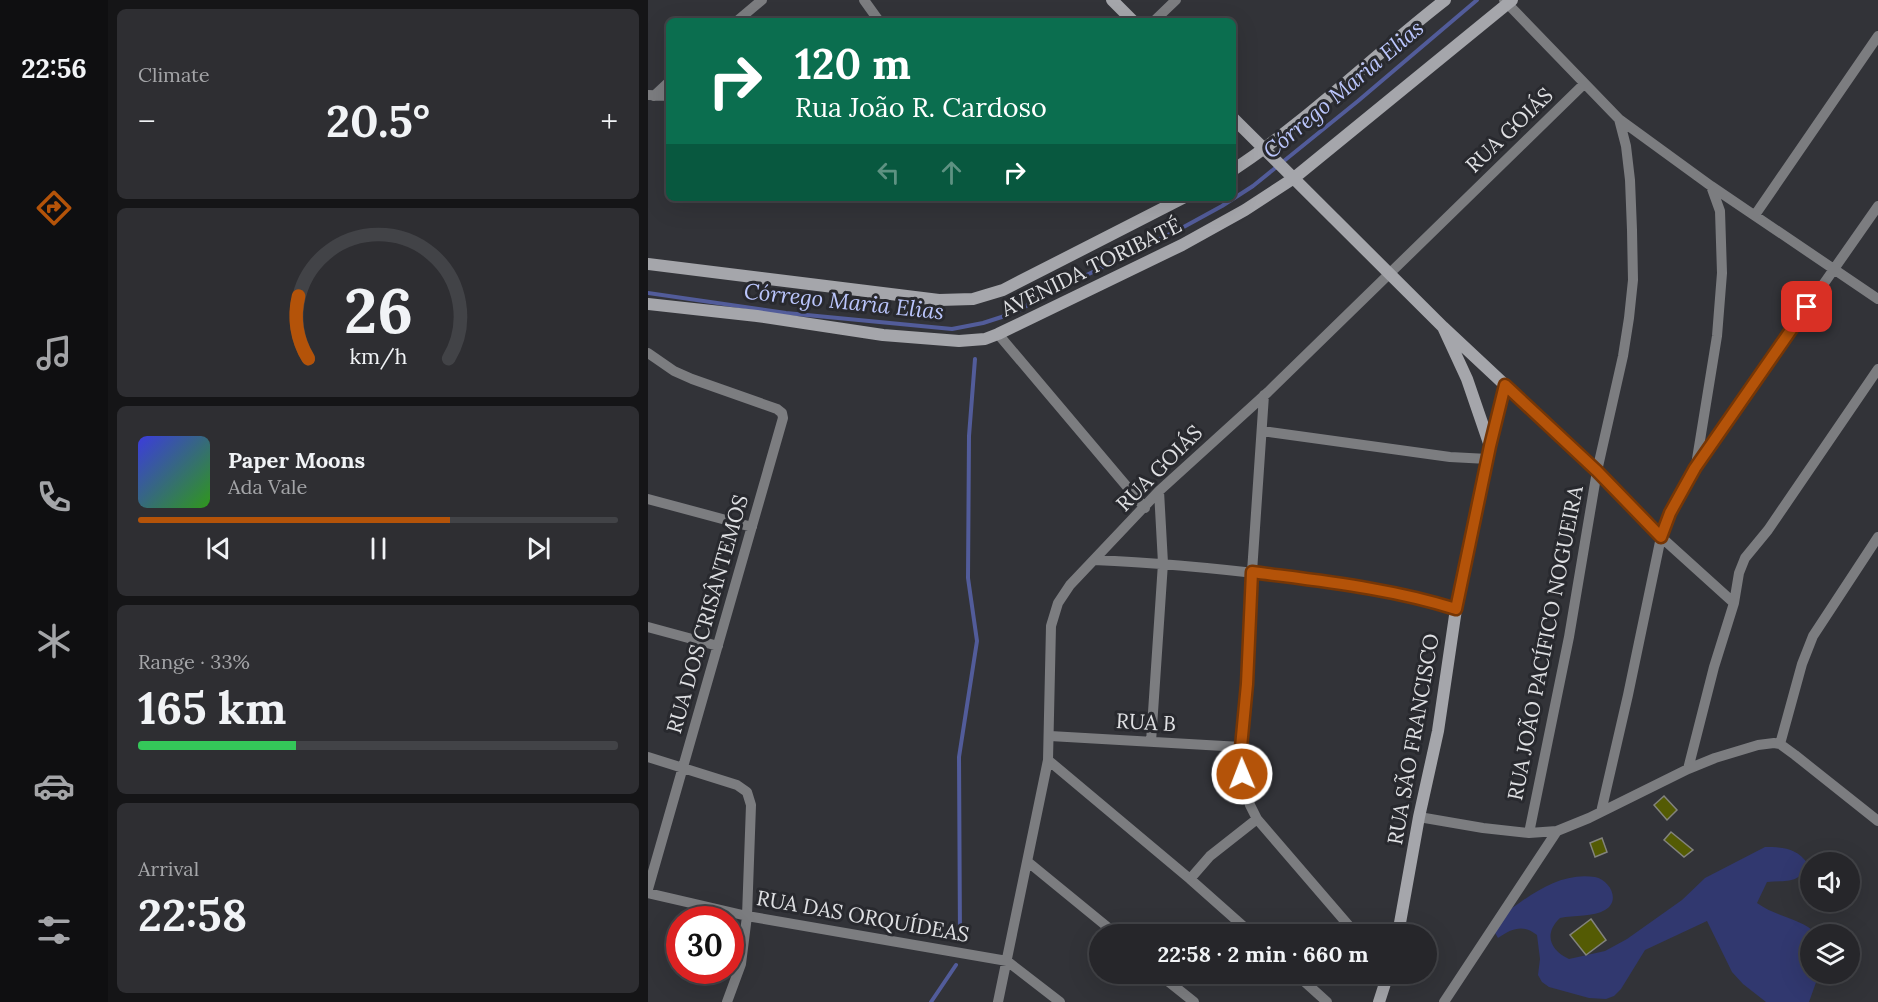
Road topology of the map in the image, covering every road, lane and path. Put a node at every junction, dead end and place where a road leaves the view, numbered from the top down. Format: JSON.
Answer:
{"nodes":[{"id":1,"x":762,"y":0,"type":"edge"},
{"id":2,"x":864,"y":0,"type":"edge"},
{"id":3,"x":1112,"y":0,"type":"edge"},
{"id":4,"x":1176,"y":0,"type":"edge"},
{"id":5,"x":1445,"y":0,"type":"edge"},
{"id":6,"x":1508,"y":1,"type":"edge"},
{"id":7,"x":741,"y":18,"type":"edge"},
{"id":8,"x":877,"y":18,"type":"edge"},
{"id":9,"x":1130,"y":18,"type":"edge"},
{"id":10,"x":1157,"y":18,"type":"edge"},
{"id":11,"x":1878,"y":36,"type":"edge"},
{"id":12,"x":666,"y":84,"type":"edge"},
{"id":13,"x":1584,"y":84,"type":"junction"},
{"id":14,"x":651,"y":96,"type":"edge"},
{"id":15,"x":1619,"y":119,"type":"junction"},
{"id":16,"x":1236,"y":121,"type":"edge"},
{"id":17,"x":1268,"y":152,"type":"junction"},
{"id":18,"x":1236,"y":168,"type":"edge"},
{"id":19,"x":1291,"y":175,"type":"junction"},
{"id":20,"x":1711,"y":186,"type":"junction"},
{"id":21,"x":1177,"y":201,"type":"edge"},
{"id":22,"x":1878,"y":206,"type":"edge"},
{"id":23,"x":1755,"y":215,"type":"junction"},
{"id":24,"x":648,"y":264,"type":"edge"},
{"id":25,"x":1833,"y":269,"type":"junction"},
{"id":26,"x":1389,"y":273,"type":"junction"},
{"id":27,"x":1878,"y":299,"type":"edge"},
{"id":28,"x":648,"y":304,"type":"edge"},
{"id":29,"x":1443,"y":327,"type":"junction"},
{"id":30,"x":998,"y":334,"type":"junction"},
{"id":31,"x":648,"y":353,"type":"edge"},
{"id":32,"x":1878,"y":369,"type":"edge"},
{"id":33,"x":1505,"y":385,"type":"junction"},
{"id":34,"x":1264,"y":395,"type":"junction"},
{"id":35,"x":1262,"y":430,"type":"junction"},
{"id":36,"x":1490,"y":446,"type":"junction"},
{"id":37,"x":1488,"y":459,"type":"junction"},
{"id":38,"x":1695,"y":468,"type":"junction"},
{"id":39,"x":1597,"y":471,"type":"junction"},
{"id":40,"x":1159,"y":491,"type":"junction"},
{"id":41,"x":648,"y":499,"type":"edge"},
{"id":42,"x":1145,"y":508,"type":"junction"},
{"id":43,"x":752,"y":527,"type":"junction"},
{"id":44,"x":1661,"y":537,"type":"junction"},
{"id":45,"x":1878,"y":537,"type":"edge"},
{"id":46,"x":1094,"y":560,"type":"junction"},
{"id":47,"x":1163,"y":563,"type":"junction"},
{"id":48,"x":1252,"y":572,"type":"junction"},
{"id":49,"x":1734,"y":603,"type":"junction"},
{"id":50,"x":1456,"y":609,"type":"junction"},
{"id":51,"x":648,"y":627,"type":"edge"},
{"id":52,"x":718,"y":646,"type":"junction"},
{"id":53,"x":1050,"y":736,"type":"junction"},
{"id":54,"x":1151,"y":742,"type":"junction"},
{"id":55,"x":1780,"y":744,"type":"junction"},
{"id":56,"x":1241,"y":747,"type":"junction"},
{"id":57,"x":648,"y":757,"type":"edge"},
{"id":58,"x":1048,"y":760,"type":"junction"},
{"id":59,"x":683,"y":767,"type":"junction"},
{"id":60,"x":1688,"y":769,"type":"junction"},
{"id":61,"x":1601,"y":812,"type":"junction"},
{"id":62,"x":1419,"y":817,"type":"junction"},
{"id":63,"x":1257,"y":819,"type":"junction"},
{"id":64,"x":1878,"y":821,"type":"edge"},
{"id":65,"x":1557,"y":831,"type":"junction"},
{"id":66,"x":1529,"y":833,"type":"junction"},
{"id":67,"x":1028,"y":862,"type":"junction"},
{"id":68,"x":1190,"y":879,"type":"junction"},
{"id":69,"x":648,"y":891,"type":"edge"},
{"id":70,"x":747,"y":916,"type":"junction"},
{"id":71,"x":1104,"y":924,"type":"edge"},
{"id":72,"x":1241,"y":924,"type":"edge"},
{"id":73,"x":1347,"y":924,"type":"edge"},
{"id":74,"x":1400,"y":924,"type":"edge"},
{"id":75,"x":1007,"y":961,"type":"junction"},
{"id":76,"x":1172,"y":984,"type":"edge"},
{"id":77,"x":1307,"y":984,"type":"edge"},
{"id":78,"x":1385,"y":984,"type":"edge"},
{"id":79,"x":727,"y":1002,"type":"edge"},
{"id":80,"x":998,"y":1002,"type":"edge"},
{"id":81,"x":1060,"y":1002,"type":"edge"},
{"id":82,"x":1194,"y":1002,"type":"edge"},
{"id":83,"x":1327,"y":1002,"type":"edge"},
{"id":84,"x":1379,"y":1002,"type":"edge"},
{"id":85,"x":1444,"y":1002,"type":"edge"}],
"edges":[{"from":1,"to":7,"type":"street"},
{"from":2,"to":8,"type":"street"},
{"from":3,"to":9,"type":"street"},
{"from":4,"to":10,"type":"street"},
{"from":5,"to":17,"type":"street"},
{"from":6,"to":13,"type":"street"},
{"from":6,"to":19,"type":"street","name":"AVENIDA TORIBATÉ"},
{"from":11,"to":23,"type":"street"},
{"from":12,"to":14,"type":"street"},
{"from":13,"to":15,"type":"street"},
{"from":13,"to":26,"type":"street","name":"RUA GOIÁS"},
{"from":15,"to":20,"type":"street"},
{"from":15,"to":39,"type":"street","name":"RUA JOÃO PACÍFICO NOGUEIRA"},
{"from":16,"to":17,"type":"street","name":"RUA SÃO FRANCISCO"},
{"from":17,"to":18,"type":"street"},
{"from":17,"to":19,"type":"street","name":"RUA SÃO FRANCISCO"},
{"from":19,"to":26,"type":"street","name":"RUA SÃO FRANCISCO"},
{"from":19,"to":30,"type":"street","name":"AVENIDA TORIBATÉ"},
{"from":20,"to":23,"type":"street"},
{"from":20,"to":38,"type":"street"},
{"from":21,"to":24,"type":"street","name":"AVENIDA TORIBATÉ"},
{"from":22,"to":25,"type":"street"},
{"from":23,"to":25,"type":"street"},
{"from":25,"to":27,"type":"street"},
{"from":25,"to":38,"type":"street"},
{"from":26,"to":29,"type":"street","name":"RUA SÃO FRANCISCO"},
{"from":26,"to":34,"type":"street","name":"RUA GOIÁS"},
{"from":28,"to":30,"type":"street","name":"AVENIDA TORIBATÉ"},
{"from":29,"to":33,"type":"street"},
{"from":29,"to":36,"type":"street","name":"RUA SÃO FRANCISCO"},
{"from":30,"to":42,"type":"street"},
{"from":31,"to":43,"type":"street","name":"RUA DOS CRISÂNTEMOS"},
{"from":32,"to":49,"type":"street"},
{"from":33,"to":36,"type":"street","name":"RUA SÃO FRANCISCO"},
{"from":33,"to":39,"type":"street"},
{"from":34,"to":35,"type":"street"},
{"from":34,"to":40,"type":"street","name":"RUA GOIÁS"},
{"from":35,"to":37,"type":"street"},
{"from":35,"to":48,"type":"street"},
{"from":36,"to":37,"type":"street","name":"RUA SÃO FRANCISCO"},
{"from":37,"to":50,"type":"street","name":"RUA SÃO FRANCISCO"},
{"from":38,"to":44,"type":"street"},
{"from":39,"to":44,"type":"street"},
{"from":39,"to":66,"type":"street","name":"RUA JOÃO PACÍFICO NOGUEIRA"},
{"from":40,"to":42,"type":"street","name":"RUA GOIÁS"},
{"from":40,"to":47,"type":"street"},
{"from":41,"to":43,"type":"street"},
{"from":42,"to":46,"type":"street","name":"RUA GOIÁS"},
{"from":43,"to":52,"type":"street","name":"RUA DOS CRISÂNTEMOS"},
{"from":44,"to":49,"type":"street"},
{"from":44,"to":61,"type":"street"},
{"from":45,"to":55,"type":"street"},
{"from":46,"to":47,"type":"street"},
{"from":46,"to":53,"type":"street","name":"RUA GOIÁS"},
{"from":47,"to":48,"type":"street"},
{"from":47,"to":54,"type":"street"},
{"from":48,"to":50,"type":"street"},
{"from":48,"to":56,"type":"street"},
{"from":49,"to":60,"type":"street"},
{"from":50,"to":62,"type":"street","name":"RUA SÃO FRANCISCO"},
{"from":51,"to":52,"type":"street"},
{"from":52,"to":59,"type":"street","name":"RUA DOS CRISÂNTEMOS"},
{"from":53,"to":54,"type":"street","name":"RUA B"},
{"from":53,"to":58,"type":"street","name":"RUA GOIÁS"},
{"from":54,"to":56,"type":"street","name":"RUA B"},
{"from":55,"to":60,"type":"street"},
{"from":55,"to":64,"type":"street"},
{"from":56,"to":63,"type":"street"},
{"from":57,"to":59,"type":"street"},
{"from":58,"to":67,"type":"street","name":"RUA GOIÁS"},
{"from":58,"to":68,"type":"street"},
{"from":59,"to":69,"type":"street","name":"RUA DOS CRISÂNTEMOS"},
{"from":59,"to":70,"type":"street"},
{"from":60,"to":61,"type":"street"},
{"from":61,"to":65,"type":"street"},
{"from":62,"to":66,"type":"street"},
{"from":62,"to":74,"type":"street","name":"RUA SÃO FRANCISCO"},
{"from":63,"to":68,"type":"street"},
{"from":63,"to":73,"type":"street"},
{"from":65,"to":66,"type":"street"},
{"from":65,"to":85,"type":"street"},
{"from":67,"to":71,"type":"street"},
{"from":67,"to":75,"type":"street","name":"RUA GOIÁS"},
{"from":68,"to":72,"type":"street"},
{"from":69,"to":70,"type":"street","name":"RUA DAS ORQUÍDEAS"},
{"from":70,"to":75,"type":"street","name":"RUA DAS ORQUÍDEAS"},
{"from":70,"to":79,"type":"street"},
{"from":75,"to":80,"type":"street","name":"RUA GOIÁS"},
{"from":75,"to":81,"type":"street","name":"RUA DAS ORQUÍDEAS"},
{"from":76,"to":82,"type":"street"},
{"from":77,"to":83,"type":"street"},
{"from":78,"to":84,"type":"street"}]}
